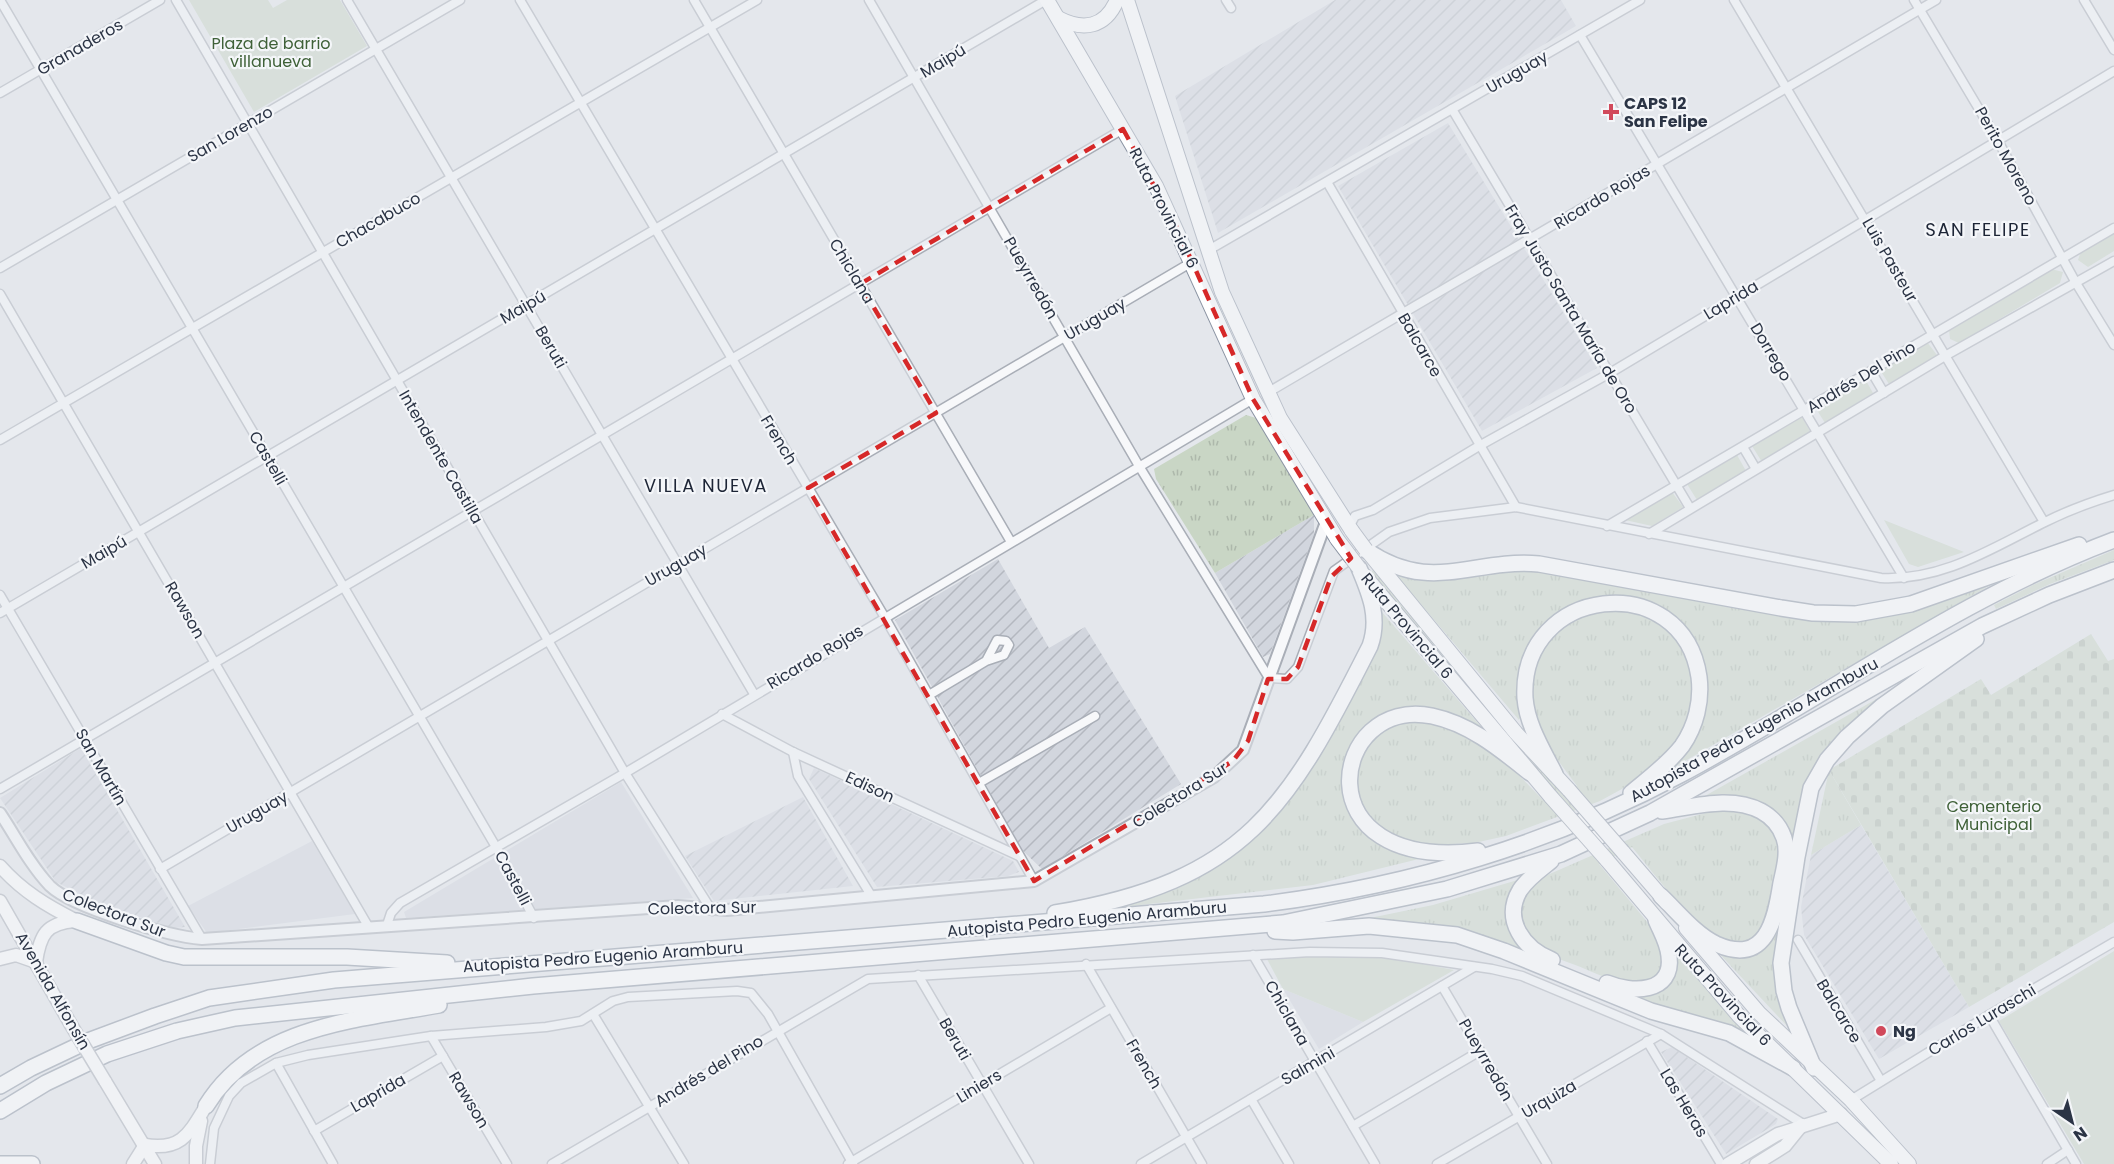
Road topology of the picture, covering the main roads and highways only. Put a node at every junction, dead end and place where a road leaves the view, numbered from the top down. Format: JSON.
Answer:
{"nodes":[{"id":1,"x":1047,"y":0,"type":"edge"},
{"id":2,"x":1117,"y":0,"type":"edge"},
{"id":3,"x":1127,"y":0,"type":"edge"},
{"id":4,"x":1058,"y":18,"type":"junction"},
{"id":5,"x":2114,"y":535,"type":"edge"},
{"id":6,"x":2114,"y":540,"type":"edge"},
{"id":7,"x":1366,"y":550,"type":"joint"},
{"id":8,"x":1382,"y":563,"type":"junction"},
{"id":9,"x":2114,"y":570,"type":"edge"},
{"id":10,"x":1363,"y":574,"type":"junction"},
{"id":11,"x":2058,"y":591,"type":"junction"},
{"id":12,"x":1530,"y":773,"type":"junction"},
{"id":13,"x":1555,"y":774,"type":"junction"},
{"id":14,"x":1615,"y":807,"type":"junction"},
{"id":15,"x":1650,"y":813,"type":"junction"},
{"id":16,"x":1519,"y":845,"type":"junction"},
{"id":17,"x":1561,"y":854,"type":"junction"},
{"id":18,"x":0,"y":866,"type":"edge"},
{"id":19,"x":1660,"y":896,"type":"junction"},
{"id":20,"x":0,"y":901,"type":"edge"},
{"id":21,"x":1656,"y":920,"type":"junction"},
{"id":22,"x":77,"y":921,"type":"junction"},
{"id":23,"x":1242,"y":927,"type":"junction"},
{"id":24,"x":946,"y":931,"type":"junction"},
{"id":25,"x":0,"y":959,"type":"edge"},
{"id":26,"x":36,"y":962,"type":"junction"},
{"id":27,"x":468,"y":968,"type":"junction"},
{"id":28,"x":533,"y":986,"type":"junction"},
{"id":29,"x":1793,"y":1068,"type":"junction"},
{"id":30,"x":1814,"y":1068,"type":"junction"},
{"id":31,"x":0,"y":1086,"type":"edge"},
{"id":32,"x":206,"y":1106,"type":"junction"},
{"id":33,"x":0,"y":1111,"type":"edge"},
{"id":34,"x":1841,"y":1114,"type":"junction"},
{"id":35,"x":1803,"y":1124,"type":"junction"},
{"id":36,"x":145,"y":1145,"type":"junction"},
{"id":37,"x":0,"y":1164,"type":"edge"},
{"id":38,"x":32,"y":1164,"type":"edge"},
{"id":39,"x":133,"y":1164,"type":"edge"},
{"id":40,"x":155,"y":1164,"type":"edge"},
{"id":41,"x":196,"y":1164,"type":"edge"},
{"id":42,"x":1728,"y":1164,"type":"edge"},
{"id":43,"x":1756,"y":1164,"type":"edge"},
{"id":44,"x":1892,"y":1164,"type":"edge"},
{"id":45,"x":1909,"y":1164,"type":"edge"}],
"edges":[{"from":1,"to":4,"type":"highway","name":"Ruta Provincial 6"},
{"from":2,"to":4,"type":"highway"},
{"from":3,"to":7,"type":"highway","name":"Ruta Provincial 6","bridge":true},
{"from":4,"to":10,"type":"highway","name":"Ruta Provincial 6","bridge":true},
{"from":5,"to":8,"type":"highway"},
{"from":6,"to":14,"type":"highway","name":"Autopista Pedro Eugenio Aramburu"},
{"from":7,"to":8,"type":"highway"},
{"from":8,"to":13,"type":"highway","name":"Ruta Provincial 6"},
{"from":9,"to":11,"type":"highway","name":"Autopista Pedro Eugenio Aramburu"},
{"from":10,"to":12,"type":"highway","name":"Ruta Provincial 6"},
{"from":10,"to":24,"type":"highway"},
{"from":11,"to":15,"type":"highway","name":"Autopista Pedro Eugenio Aramburu"},
{"from":11,"to":30,"type":"highway"},
{"from":12,"to":16,"type":"highway"},
{"from":12,"to":21,"type":"highway","name":"Ruta Provincial 6","bridge":true},
{"from":13,"to":14,"type":"highway"},
{"from":13,"to":19,"type":"highway","name":"Ruta Provincial 6","bridge":true},
{"from":14,"to":16,"type":"highway","name":"Autopista Pedro Eugenio Aramburu"},
{"from":15,"to":17,"type":"highway","name":"Autopista Pedro Eugenio Aramburu"},
{"from":15,"to":19,"type":"highway"},
{"from":16,"to":24,"type":"highway","name":"Autopista Pedro Eugenio Aramburu"},
{"from":17,"to":21,"type":"highway"},
{"from":17,"to":23,"type":"highway","name":"Autopista Pedro Eugenio Aramburu"},
{"from":18,"to":22,"type":"main road"},
{"from":19,"to":30,"type":"highway","name":"Ruta Provincial 6"},
{"from":20,"to":26,"type":"main road","name":"Avenida Alfonsín"},
{"from":21,"to":29,"type":"highway","name":"Ruta Provincial 6"},
{"from":22,"to":26,"type":"main road"},
{"from":22,"to":27,"type":"highway"},
{"from":23,"to":28,"type":"highway","name":"Autopista Pedro Eugenio Aramburu"},
{"from":23,"to":29,"type":"highway"},
{"from":24,"to":27,"type":"highway","name":"Autopista Pedro Eugenio Aramburu"},
{"from":25,"to":26,"type":"main road"},
{"from":26,"to":36,"type":"main road","name":"Avenida Alfonsín","bridge":true},
{"from":27,"to":31,"type":"highway","name":"Autopista Pedro Eugenio Aramburu"},
{"from":28,"to":32,"type":"highway"},
{"from":28,"to":33,"type":"highway","name":"Autopista Pedro Eugenio Aramburu"},
{"from":29,"to":34,"type":"highway","name":"Ruta Provincial 6"},
{"from":30,"to":45,"type":"highway","name":"Ruta Provincial 6"},
{"from":32,"to":36,"type":"main road"},
{"from":32,"to":41,"type":"main road"},
{"from":34,"to":35,"type":"main road"},
{"from":34,"to":44,"type":"highway","name":"Ruta Provincial 6"},
{"from":35,"to":42,"type":"main road"},
{"from":35,"to":43,"type":"main road"},
{"from":36,"to":39,"type":"main road"},
{"from":36,"to":40,"type":"main road","name":"Avenida Alfonsín"},
{"from":37,"to":38,"type":"highway"}]}
